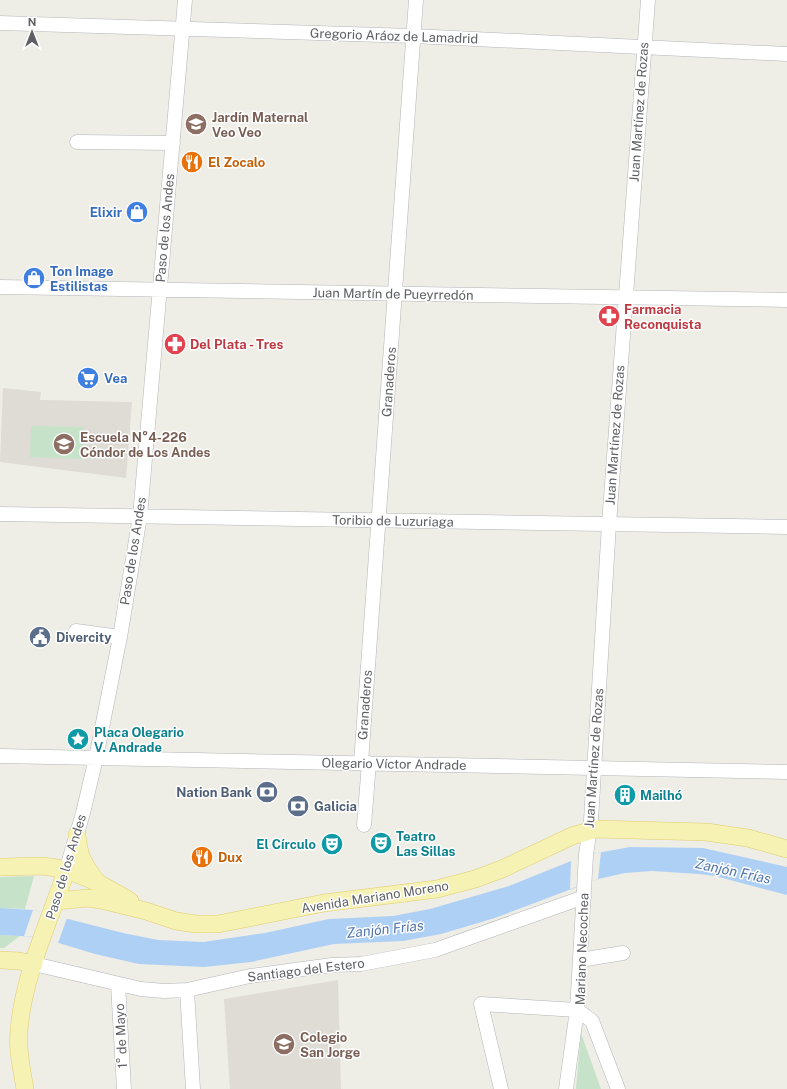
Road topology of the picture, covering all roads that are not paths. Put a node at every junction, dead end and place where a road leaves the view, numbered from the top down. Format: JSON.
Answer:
{"nodes":[{"id":1,"x":185,"y":0,"type":"edge"},
{"id":2,"x":416,"y":0,"type":"edge"},
{"id":3,"x":648,"y":0,"type":"edge"},
{"id":4,"x":0,"y":24,"type":"edge"},
{"id":5,"x":183,"y":29,"type":"junction"},
{"id":6,"x":413,"y":36,"type":"junction"},
{"id":7,"x":644,"y":48,"type":"junction"},
{"id":8,"x":787,"y":54,"type":"edge"},
{"id":9,"x":77,"y":142,"type":"dead end"},
{"id":10,"x":173,"y":143,"type":"junction"},
{"id":11,"x":0,"y":287,"type":"edge"},
{"id":12,"x":159,"y":290,"type":"junction"},
{"id":13,"x":396,"y":294,"type":"junction"},
{"id":14,"x":625,"y":298,"type":"junction"},
{"id":15,"x":787,"y":300,"type":"edge"},
{"id":16,"x":0,"y":514,"type":"edge"},
{"id":17,"x":140,"y":516,"type":"junction"},
{"id":18,"x":379,"y":521,"type":"junction"},
{"id":19,"x":609,"y":524,"type":"junction"},
{"id":20,"x":787,"y":527,"type":"edge"},
{"id":21,"x":76,"y":631,"type":"dead end"},
{"id":22,"x":120,"y":637,"type":"junction"},
{"id":23,"x":0,"y":756,"type":"edge"},
{"id":24,"x":96,"y":758,"type":"junction"},
{"id":25,"x":365,"y":763,"type":"junction"},
{"id":26,"x":593,"y":768,"type":"junction"},
{"id":27,"x":787,"y":772,"type":"edge"},
{"id":28,"x":364,"y":825,"type":"dead end"},
{"id":29,"x":589,"y":831,"type":"junction"},
{"id":30,"x":77,"y":835,"type":"junction"},
{"id":31,"x":787,"y":849,"type":"edge"},
{"id":32,"x":0,"y":867,"type":"edge"},
{"id":33,"x":585,"y":870,"type":"joint"},
{"id":34,"x":66,"y":871,"type":"junction"},
{"id":35,"x":98,"y":882,"type":"junction"},
{"id":36,"x":584,"y":891,"type":"junction"},
{"id":37,"x":54,"y":907,"type":"junction"},
{"id":38,"x":146,"y":910,"type":"junction"},
{"id":39,"x":623,"y":954,"type":"dead end"},
{"id":40,"x":0,"y":960,"type":"edge"},
{"id":41,"x":580,"y":960,"type":"junction"},
{"id":42,"x":34,"y":964,"type":"junction"},
{"id":43,"x":118,"y":984,"type":"junction"},
{"id":44,"x":187,"y":990,"type":"junction"},
{"id":45,"x":577,"y":1010,"type":"junction"},
{"id":46,"x":25,"y":1089,"type":"edge"},
{"id":47,"x":124,"y":1089,"type":"edge"},
{"id":48,"x":193,"y":1089,"type":"edge"},
{"id":49,"x":501,"y":1089,"type":"edge"},
{"id":50,"x":566,"y":1089,"type":"edge"},
{"id":51,"x":618,"y":1089,"type":"edge"}],
"edges":[{"from":1,"to":5,"type":"street","name":"Paso de los Andes"},
{"from":2,"to":6,"type":"street","name":"Granaderos"},
{"from":3,"to":7,"type":"street","name":"Juan Martínez de Rozas"},
{"from":4,"to":5,"type":"street","name":"Gregorio Aráoz de Lamadrid"},
{"from":5,"to":6,"type":"street","name":"Gregorio Aráoz de Lamadrid"},
{"from":5,"to":10,"type":"street","name":"Paso de los Andes"},
{"from":6,"to":7,"type":"street","name":"Gregorio Aráoz de Lamadrid"},
{"from":6,"to":13,"type":"street","name":"Granaderos"},
{"from":7,"to":8,"type":"street","name":"Gregorio Aráoz de Lamadrid"},
{"from":7,"to":14,"type":"street","name":"Juan Martínez de Rozas"},
{"from":9,"to":10,"type":"street"},
{"from":10,"to":12,"type":"street","name":"Paso de los Andes"},
{"from":11,"to":12,"type":"street","name":"Juan Martín de Pueyrredón"},
{"from":12,"to":13,"type":"street","name":"Juan Martín de Pueyrredón"},
{"from":12,"to":17,"type":"street","name":"Paso de los Andes"},
{"from":13,"to":14,"type":"street","name":"Juan Martín de Pueyrredón"},
{"from":13,"to":18,"type":"street","name":"Granaderos"},
{"from":14,"to":15,"type":"street","name":"Juan Martín de Pueyrredón"},
{"from":14,"to":19,"type":"street","name":"Juan Martínez de Rozas"},
{"from":16,"to":17,"type":"street","name":"Toribio de Luzuriaga"},
{"from":17,"to":18,"type":"street","name":"Toribio de Luzuriaga"},
{"from":17,"to":22,"type":"street","name":"Paso de los Andes"},
{"from":18,"to":19,"type":"street","name":"Toribio de Luzuriaga"},
{"from":18,"to":25,"type":"street","name":"Granaderos"},
{"from":19,"to":20,"type":"street","name":"Toribio de Luzuriaga"},
{"from":19,"to":26,"type":"street","name":"Juan Martínez de Rozas"},
{"from":21,"to":22,"type":"street"},
{"from":22,"to":24,"type":"street","name":"Paso de los Andes"},
{"from":23,"to":24,"type":"street","name":"Olegario Víctor Andrade"},
{"from":24,"to":25,"type":"street","name":"Olegario Víctor Andrade"},
{"from":24,"to":30,"type":"street","name":"Paso de los Andes"},
{"from":25,"to":26,"type":"street","name":"Olegario Víctor Andrade"},
{"from":25,"to":28,"type":"street","name":"Granaderos"},
{"from":26,"to":27,"type":"street","name":"Olegario Víctor Andrade"},
{"from":26,"to":29,"type":"street","name":"Juan Martínez de Rozas"},
{"from":29,"to":31,"type":"main road","name":"Avenida Mariano Moreno"},
{"from":29,"to":33,"type":"street","name":"Juan Martínez de Rozas"},
{"from":29,"to":38,"type":"main road","name":"Avenida Mariano Moreno"},
{"from":30,"to":34,"type":"street","name":"Paso de los Andes"},
{"from":30,"to":35,"type":"main road"},
{"from":32,"to":34,"type":"main road","name":"Avenida Mariano Moreno"},
{"from":33,"to":36,"type":"street","name":"Mariano Necochea"},
{"from":34,"to":35,"type":"main road","name":"Avenida Mariano Moreno"},
{"from":34,"to":37,"type":"main road","name":"Paso de los Andes"},
{"from":35,"to":38,"type":"main road","name":"Avenida Mariano Moreno"},
{"from":36,"to":41,"type":"street","name":"Mariano Necochea"},
{"from":36,"to":44,"type":"street","name":"Santiago del Estero"},
{"from":37,"to":38,"type":"main road","name":"Avenida Mariano Moreno"},
{"from":37,"to":42,"type":"main road","name":"Paso de los Andes"},
{"from":39,"to":41,"type":"street"},
{"from":40,"to":42,"type":"main road","name":"Santiago del Estero"},
{"from":41,"to":45,"type":"street","name":"Mariano Necochea"},
{"from":42,"to":43,"type":"street","name":"Santiago del Estero"},
{"from":42,"to":46,"type":"main road","name":"Paso de los Andes"},
{"from":43,"to":44,"type":"street","name":"Santiago del Estero"},
{"from":43,"to":47,"type":"street","name":"1° de Mayo"},
{"from":44,"to":48,"type":"street"},
{"from":45,"to":49,"type":"street"},
{"from":45,"to":50,"type":"street"},
{"from":45,"to":51,"type":"street","name":"Mariano Necochea"}]}
